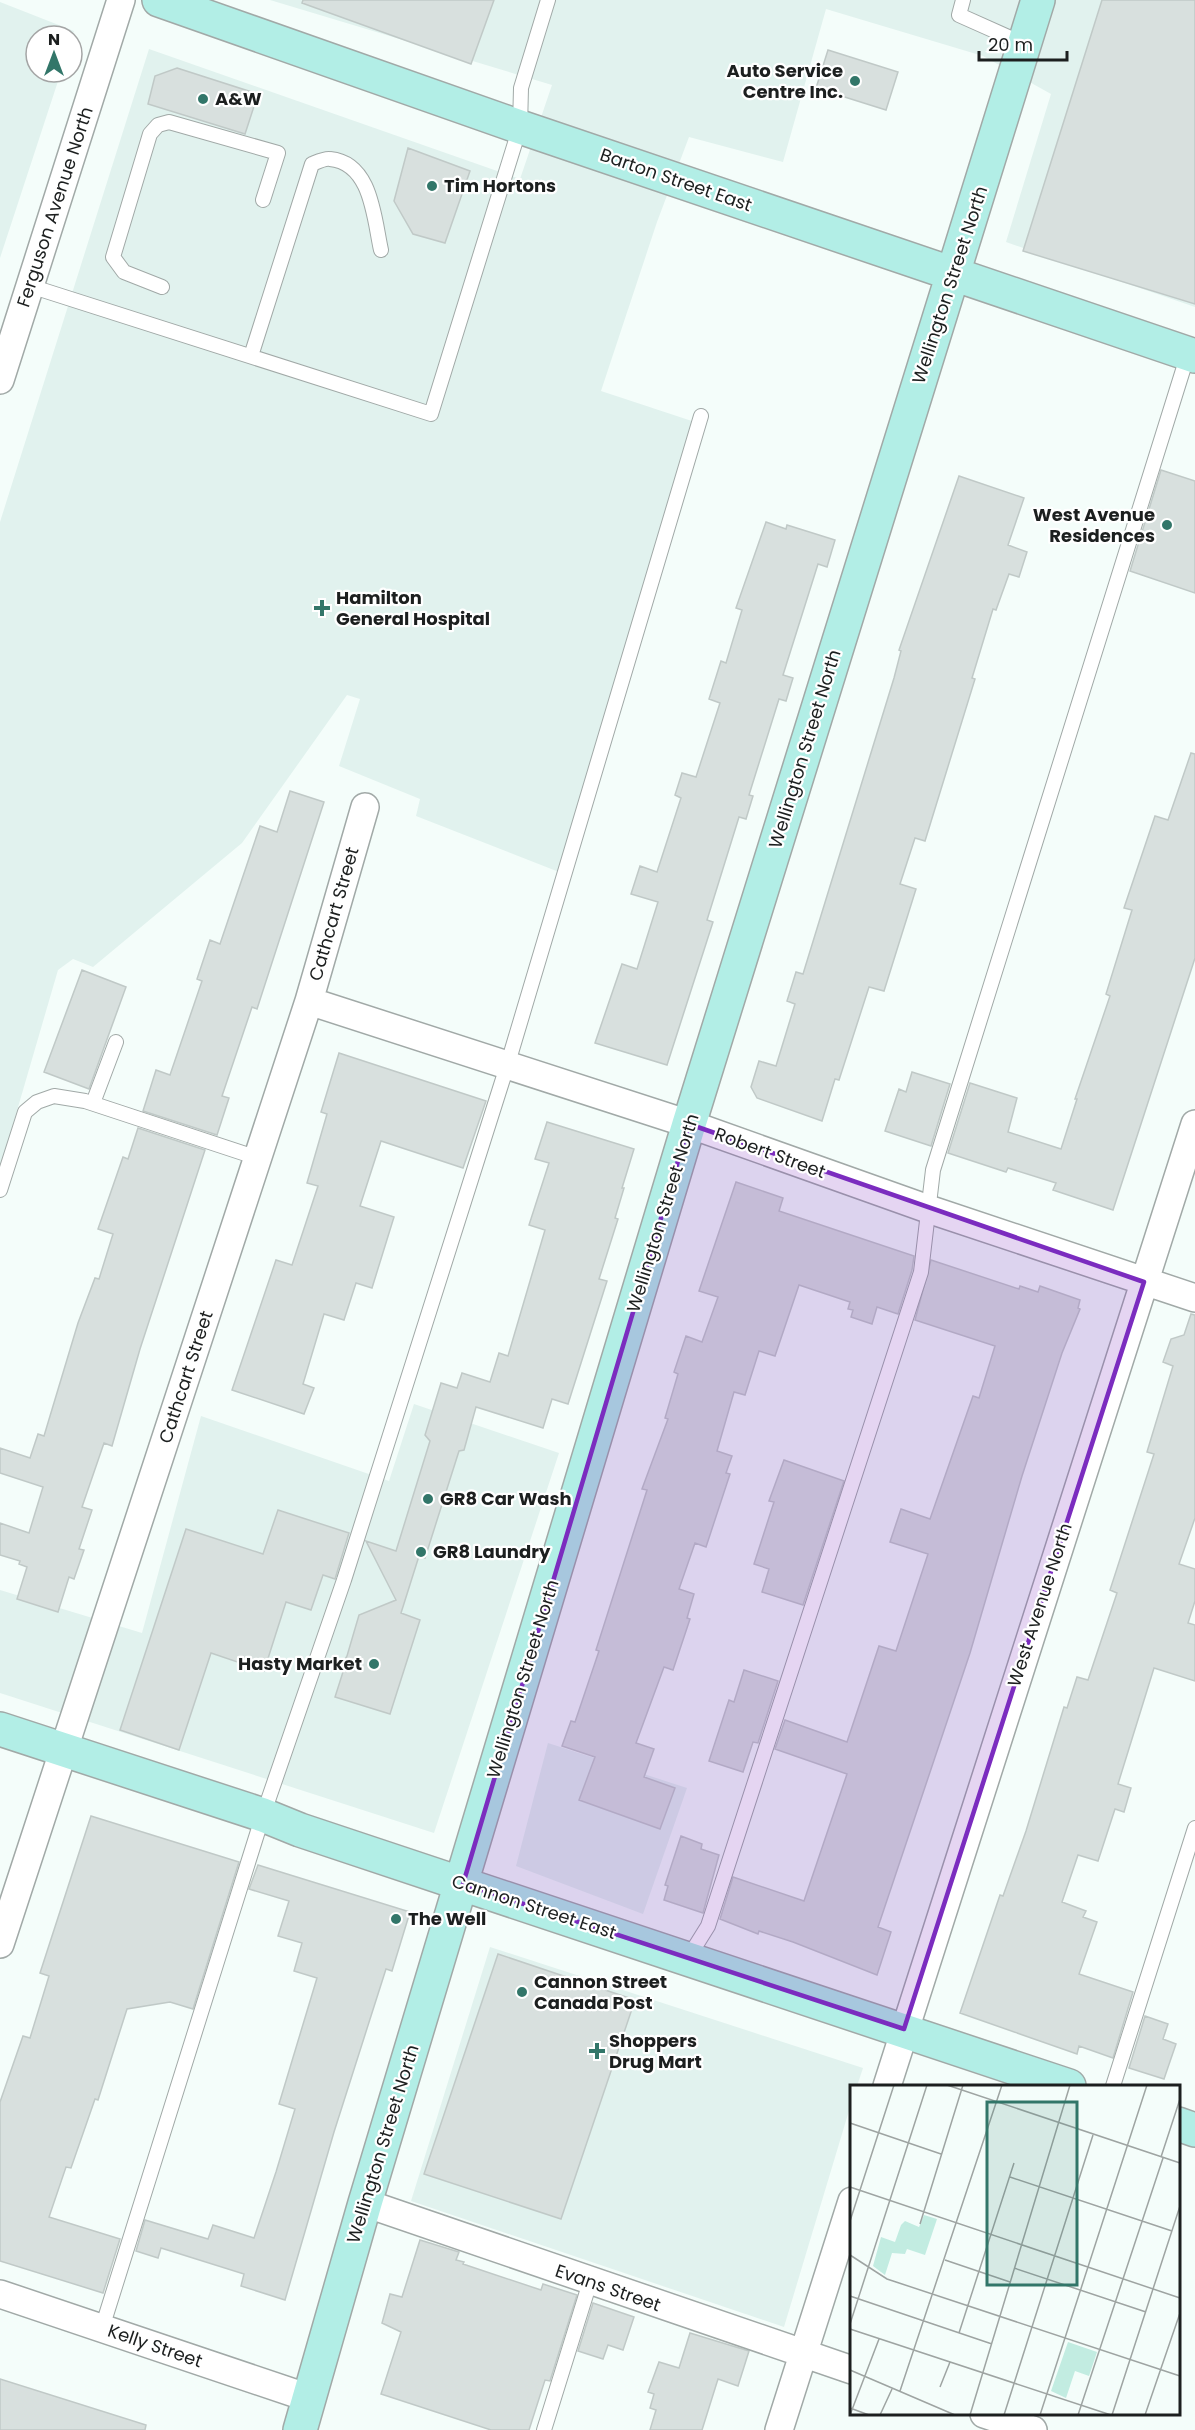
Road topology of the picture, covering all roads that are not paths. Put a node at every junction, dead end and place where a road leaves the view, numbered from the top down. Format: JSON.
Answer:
{"nodes":[{"id":1,"x":122,"y":0,"type":"edge"},
{"id":2,"x":159,"y":0,"type":"edge"},
{"id":3,"x":548,"y":0,"type":"edge"},
{"id":4,"x":963,"y":0,"type":"edge"},
{"id":5,"x":1038,"y":0,"type":"edge"},
{"id":6,"x":1024,"y":44,"type":"junction"},
{"id":7,"x":520,"y":127,"type":"junction"},
{"id":8,"x":263,"y":200,"type":"dead end"},
{"id":9,"x":381,"y":250,"type":"dead end"},
{"id":10,"x":952,"y":273,"type":"junction"},
{"id":11,"x":30,"y":286,"type":"junction"},
{"id":12,"x":162,"y":287,"type":"dead end"},
{"id":13,"x":1192,"y":355,"type":"edge"},
{"id":14,"x":251,"y":356,"type":"junction"},
{"id":15,"x":0,"y":380,"type":"edge"},
{"id":16,"x":700,"y":417,"type":"dead end"},
{"id":17,"x":365,"y":807,"type":"dead end"},
{"id":18,"x":309,"y":1001,"type":"junction"},
{"id":19,"x":116,"y":1042,"type":"dead end"},
{"id":20,"x":508,"y":1064,"type":"junction"},
{"id":21,"x":93,"y":1103,"type":"junction"},
{"id":22,"x":689,"y":1124,"type":"junction"},
{"id":23,"x":1195,"y":1124,"type":"edge"},
{"id":24,"x":258,"y":1158,"type":"junction"},
{"id":25,"x":0,"y":1190,"type":"edge"},
{"id":26,"x":927,"y":1209,"type":"junction"},
{"id":27,"x":1144,"y":1282,"type":"junction"},
{"id":28,"x":1195,"y":1298,"type":"edge"},
{"id":29,"x":0,"y":1729,"type":"edge"},
{"id":30,"x":63,"y":1750,"type":"junction"},
{"id":31,"x":263,"y":1815,"type":"junction"},
{"id":32,"x":1195,"y":1828,"type":"edge"},
{"id":33,"x":463,"y":1884,"type":"junction"},
{"id":34,"x":0,"y":1944,"type":"edge"},
{"id":35,"x":688,"y":1958,"type":"junction"},
{"id":36,"x":904,"y":2029,"type":"junction"},
{"id":37,"x":887,"y":2085,"type":"edge"},
{"id":38,"x":1065,"y":2085,"type":"edge"},
{"id":39,"x":1113,"y":2085,"type":"edge"},
{"id":40,"x":1180,"y":2124,"type":"edge"},
{"id":41,"x":1195,"y":2130,"type":"edge"},
{"id":42,"x":365,"y":2203,"type":"junction"},
{"id":43,"x":850,"y":2207,"type":"edge"},
{"id":44,"x":590,"y":2282,"type":"junction"},
{"id":45,"x":0,"y":2294,"type":"edge"},
{"id":46,"x":102,"y":2328,"type":"junction"},
{"id":47,"x":803,"y":2354,"type":"junction"},
{"id":48,"x":850,"y":2369,"type":"edge"},
{"id":49,"x":309,"y":2398,"type":"junction"},
{"id":50,"x":999,"y":2419,"type":"edge"},
{"id":51,"x":300,"y":2430,"type":"edge"},
{"id":52,"x":544,"y":2430,"type":"edge"},
{"id":53,"x":779,"y":2430,"type":"edge"},
{"id":54,"x":1033,"y":2430,"type":"edge"}],
"edges":[{"from":1,"to":11,"type":"street","name":"Ferguson Avenue North"},
{"from":2,"to":7,"type":"main road","name":"Barton Street East"},
{"from":3,"to":7,"type":"lane"},
{"from":4,"to":6,"type":"lane"},
{"from":5,"to":6,"type":"main road","name":"Wellington Street North"},
{"from":6,"to":10,"type":"main road","name":"Wellington Street North"},
{"from":7,"to":10,"type":"main road","name":"Barton Street East"},
{"from":7,"to":14,"type":"lane"},
{"from":8,"to":12,"type":"lane"},
{"from":9,"to":14,"type":"lane"},
{"from":10,"to":13,"type":"main road","name":"Barton Street East"},
{"from":10,"to":22,"type":"main road","name":"Wellington Street North"},
{"from":11,"to":14,"type":"lane"},
{"from":11,"to":15,"type":"street","name":"Ferguson Avenue North"},
{"from":13,"to":26,"type":"lane"},
{"from":16,"to":20,"type":"lane"},
{"from":17,"to":18,"type":"street","name":"Cathcart Street"},
{"from":18,"to":20,"type":"street","name":"Robert Street"},
{"from":18,"to":24,"type":"street","name":"Cathcart Street"},
{"from":19,"to":21,"type":"lane"},
{"from":20,"to":22,"type":"street","name":"Robert Street"},
{"from":20,"to":31,"type":"lane"},
{"from":21,"to":24,"type":"lane"},
{"from":21,"to":25,"type":"lane"},
{"from":22,"to":26,"type":"street","name":"Robert Street"},
{"from":22,"to":33,"type":"main road","name":"Wellington Street North"},
{"from":23,"to":27,"type":"street","name":"West Avenue North"},
{"from":24,"to":30,"type":"street","name":"Cathcart Street"},
{"from":26,"to":27,"type":"street","name":"Robert Street"},
{"from":26,"to":35,"type":"lane"},
{"from":27,"to":28,"type":"street","name":"Robert Street"},
{"from":27,"to":36,"type":"street","name":"West Avenue North"},
{"from":29,"to":30,"type":"main road","name":"Cannon Street East"},
{"from":30,"to":31,"type":"main road","name":"Cannon Street East"},
{"from":30,"to":34,"type":"street","name":"Cathcart Street"},
{"from":31,"to":33,"type":"main road","name":"Cannon Street East"},
{"from":31,"to":46,"type":"lane"},
{"from":32,"to":39,"type":"lane"},
{"from":33,"to":35,"type":"main road","name":"Cannon Street East"},
{"from":33,"to":42,"type":"main road","name":"Wellington Street North"},
{"from":35,"to":36,"type":"main road","name":"Cannon Street East"},
{"from":36,"to":37,"type":"street","name":"West Avenue North"},
{"from":36,"to":38,"type":"main road","name":"Cannon Street East"},
{"from":40,"to":41,"type":"main road"},
{"from":42,"to":44,"type":"street","name":"Evans Street"},
{"from":42,"to":49,"type":"main road","name":"Wellington Street North"},
{"from":43,"to":47,"type":"street"},
{"from":44,"to":47,"type":"street","name":"Evans Street"},
{"from":44,"to":52,"type":"lane"},
{"from":45,"to":46,"type":"street","name":"Kelly Street"},
{"from":46,"to":49,"type":"street","name":"Kelly Street"},
{"from":47,"to":48,"type":"street","name":"Evans Street"},
{"from":47,"to":53,"type":"street"},
{"from":49,"to":51,"type":"main road","name":"Wellington Street North"},
{"from":50,"to":54,"type":"street"}]}
